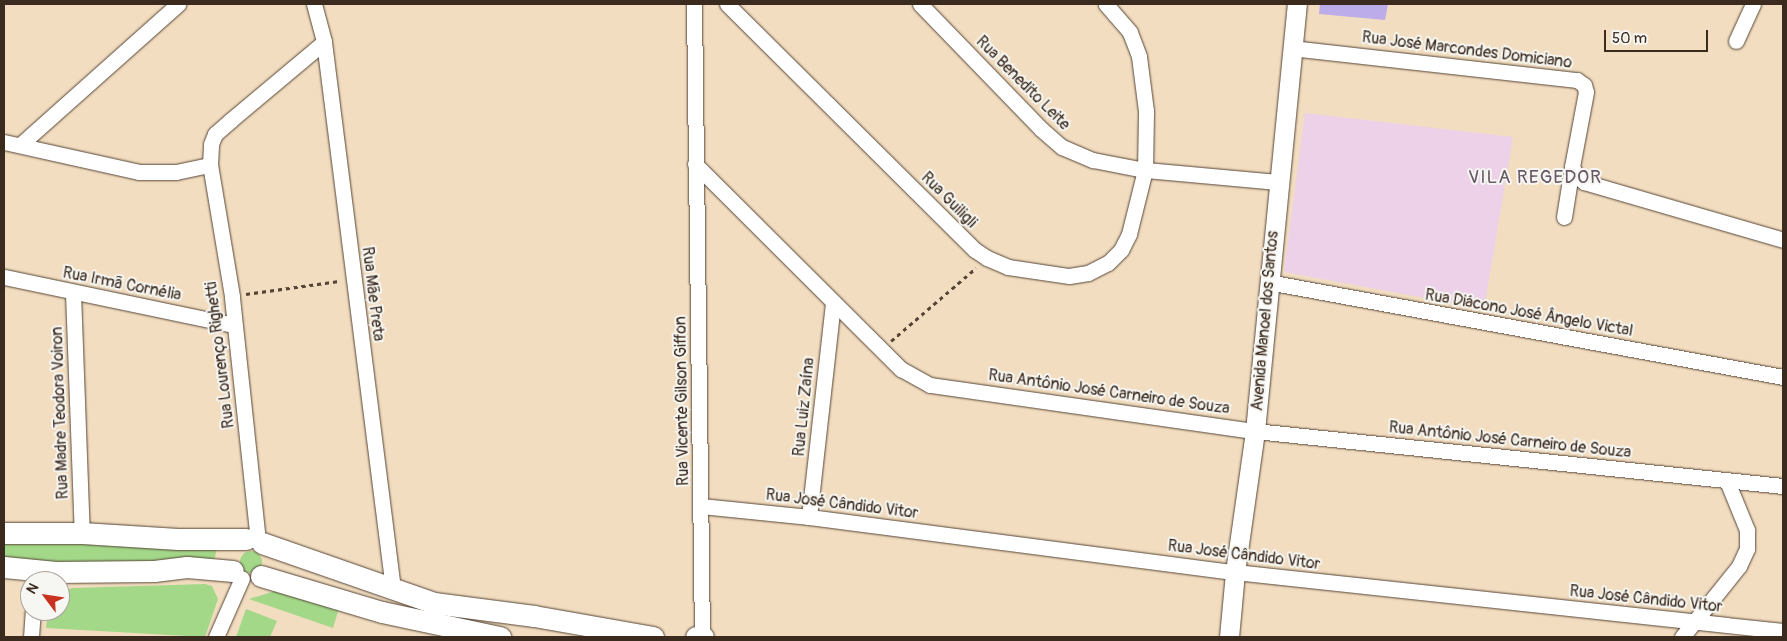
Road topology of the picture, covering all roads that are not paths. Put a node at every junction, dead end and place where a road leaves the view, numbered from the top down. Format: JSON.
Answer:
{"nodes":[{"id":1,"x":178,"y":4,"type":"edge"},
{"id":2,"x":314,"y":4,"type":"edge"},
{"id":3,"x":694,"y":4,"type":"edge"},
{"id":4,"x":727,"y":4,"type":"edge"},
{"id":5,"x":920,"y":4,"type":"edge"},
{"id":6,"x":1106,"y":4,"type":"edge"},
{"id":7,"x":1297,"y":4,"type":"edge"},
{"id":8,"x":1753,"y":4,"type":"edge"},
{"id":9,"x":1736,"y":41,"type":"dead end"},
{"id":10,"x":324,"y":42,"type":"junction"},
{"id":11,"x":1291,"y":48,"type":"junction"},
{"id":12,"x":4,"y":142,"type":"edge"},
{"id":13,"x":20,"y":145,"type":"junction"},
{"id":14,"x":695,"y":164,"type":"junction"},
{"id":15,"x":210,"y":165,"type":"junction"},
{"id":16,"x":1572,"y":167,"type":"junction"},
{"id":17,"x":1145,"y":170,"type":"junction"},
{"id":18,"x":1278,"y":182,"type":"junction"},
{"id":19,"x":1564,"y":217,"type":"dead end"},
{"id":20,"x":1783,"y":240,"type":"edge"},
{"id":21,"x":4,"y":277,"type":"edge"},
{"id":22,"x":1268,"y":282,"type":"junction"},
{"id":23,"x":73,"y":293,"type":"junction"},
{"id":24,"x":833,"y":302,"type":"junction"},
{"id":25,"x":234,"y":325,"type":"junction"},
{"id":26,"x":1783,"y":378,"type":"edge"},
{"id":27,"x":1255,"y":431,"type":"junction"},
{"id":28,"x":1727,"y":481,"type":"junction"},
{"id":29,"x":1783,"y":486,"type":"edge"},
{"id":30,"x":701,"y":506,"type":"junction"},
{"id":31,"x":809,"y":517,"type":"junction"},
{"id":32,"x":4,"y":533,"type":"edge"},
{"id":33,"x":82,"y":533,"type":"junction"},
{"id":34,"x":255,"y":541,"type":"junction"},
{"id":35,"x":4,"y":567,"type":"edge"},
{"id":36,"x":23,"y":571,"type":"edge"},
{"id":37,"x":1235,"y":572,"type":"junction"},
{"id":38,"x":245,"y":575,"type":"junction"},
{"id":39,"x":70,"y":576,"type":"edge"},
{"id":40,"x":393,"y":589,"type":"junction"},
{"id":41,"x":32,"y":621,"type":"edge"},
{"id":42,"x":1695,"y":622,"type":"junction"},
{"id":43,"x":1783,"y":631,"type":"edge"},
{"id":44,"x":31,"y":637,"type":"edge"},
{"id":45,"x":216,"y":637,"type":"edge"},
{"id":46,"x":500,"y":637,"type":"edge"},
{"id":47,"x":653,"y":637,"type":"edge"},
{"id":48,"x":696,"y":637,"type":"edge"},
{"id":49,"x":703,"y":637,"type":"edge"},
{"id":50,"x":1229,"y":637,"type":"edge"},
{"id":51,"x":1682,"y":637,"type":"edge"}],
"edges":[{"from":1,"to":13,"type":"street"},
{"from":2,"to":10,"type":"street","name":"Rua Mãe Preta"},
{"from":3,"to":14,"type":"street","name":"Rua Vicente Gilson Giffon"},
{"from":4,"to":17,"type":"street","name":"Rua Guiligli"},
{"from":5,"to":17,"type":"street","name":"Rua Benedito Leite"},
{"from":6,"to":17,"type":"street","name":"Rua Guiligli"},
{"from":7,"to":11,"type":"street","name":"Avenida Manoel dos Santos"},
{"from":8,"to":9,"type":"street"},
{"from":10,"to":15,"type":"street","name":"Rua Lourenço Righetti"},
{"from":10,"to":40,"type":"street","name":"Rua Mãe Preta"},
{"from":11,"to":16,"type":"street","name":"Rua José Marcondes Domiciano"},
{"from":11,"to":18,"type":"street","name":"Avenida Manoel dos Santos"},
{"from":12,"to":13,"type":"street"},
{"from":13,"to":15,"type":"street"},
{"from":14,"to":24,"type":"street","name":"Rua Antônio José Carneiro de Souza"},
{"from":14,"to":30,"type":"street","name":"Rua Vicente Gilson Giffon"},
{"from":15,"to":25,"type":"street","name":"Rua Lourenço Righetti"},
{"from":16,"to":19,"type":"street","name":"Rua José Marcondes Domiciano"},
{"from":16,"to":20,"type":"street"},
{"from":17,"to":18,"type":"street","name":"Rua Benedito Leite"},
{"from":18,"to":22,"type":"street","name":"Avenida Manoel dos Santos"},
{"from":21,"to":23,"type":"street","name":"Rua Irmã Cornélia"},
{"from":22,"to":26,"type":"street","name":"Rua Diácono José Ângelo Victal"},
{"from":22,"to":27,"type":"street","name":"Avenida Manoel dos Santos"},
{"from":23,"to":25,"type":"street","name":"Rua Irmã Cornélia"},
{"from":23,"to":33,"type":"street","name":"Rua Madre Teodora Voiron"},
{"from":24,"to":27,"type":"street","name":"Rua Antônio José Carneiro de Souza"},
{"from":24,"to":31,"type":"street","name":"Rua Luiz Zaína"},
{"from":25,"to":34,"type":"street","name":"Rua Lourenço Righetti"},
{"from":27,"to":28,"type":"street","name":"Rua Antônio José Carneiro de Souza"},
{"from":27,"to":37,"type":"street","name":"Avenida Manoel dos Santos"},
{"from":28,"to":29,"type":"street","name":"Rua Antônio José Carneiro de Souza"},
{"from":28,"to":42,"type":"street"},
{"from":30,"to":31,"type":"street","name":"Rua José Cândido Vitor"},
{"from":30,"to":49,"type":"street","name":"Rua Vicente Gilson Giffon"},
{"from":31,"to":37,"type":"street","name":"Rua José Cândido Vitor"},
{"from":32,"to":33,"type":"main road"},
{"from":33,"to":34,"type":"main road"},
{"from":34,"to":38,"type":"main road"},
{"from":34,"to":38,"type":"main road"},
{"from":34,"to":40,"type":"main road"},
{"from":35,"to":36,"type":"main road"},
{"from":37,"to":42,"type":"street","name":"Rua José Cândido Vitor"},
{"from":37,"to":50,"type":"street","name":"Avenida Manoel dos Santos"},
{"from":38,"to":39,"type":"main road"},
{"from":38,"to":45,"type":"street"},
{"from":38,"to":46,"type":"main road"},
{"from":40,"to":47,"type":"main road"},
{"from":41,"to":44,"type":"street"},
{"from":42,"to":43,"type":"street","name":"Rua José Cândido Vitor"},
{"from":42,"to":51,"type":"street"},
{"from":48,"to":49,"type":"main road"}]}
